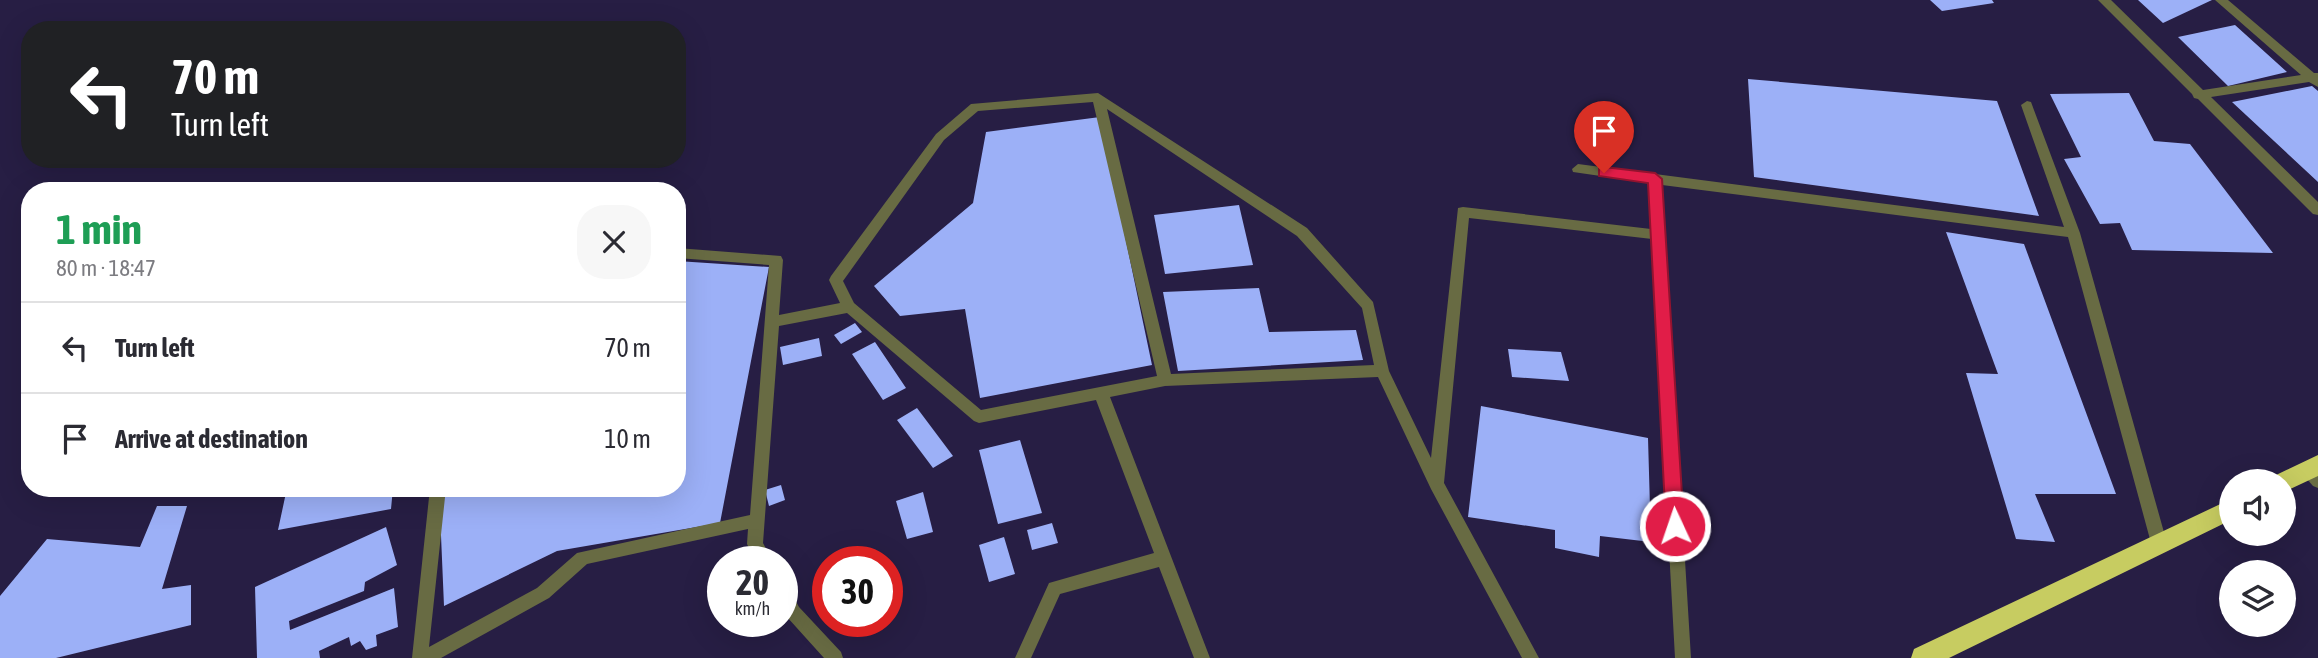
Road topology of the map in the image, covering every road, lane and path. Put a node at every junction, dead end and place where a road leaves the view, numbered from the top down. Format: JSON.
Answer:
{"nodes":[{"id":1,"x":2104,"y":0,"type":"edge"},
{"id":2,"x":2221,"y":0,"type":"edge"},
{"id":3,"x":2316,"y":79,"type":"edge"},
{"id":4,"x":2198,"y":95,"type":"junction"},
{"id":5,"x":1098,"y":97,"type":"junction"},
{"id":6,"x":2027,"y":105,"type":"dead end"},
{"id":7,"x":1578,"y":169,"type":"dead end"},
{"id":8,"x":1655,"y":179,"type":"junction"},
{"id":9,"x":2318,"y":210,"type":"edge"},
{"id":10,"x":2073,"y":233,"type":"junction"},
{"id":11,"x":1659,"y":235,"type":"junction"},
{"id":12,"x":686,"y":254,"type":"edge"},
{"id":13,"x":849,"y":307,"type":"junction"},
{"id":14,"x":772,"y":322,"type":"junction"},
{"id":15,"x":1382,"y":371,"type":"junction"},
{"id":16,"x":1165,"y":380,"type":"junction"},
{"id":17,"x":1101,"y":393,"type":"junction"},
{"id":18,"x":2314,"y":472,"type":"edge"},
{"id":19,"x":2296,"y":478,"type":"edge"},
{"id":20,"x":1436,"y":484,"type":"junction"},
{"id":21,"x":437,"y":497,"type":"edge"},
{"id":22,"x":2219,"y":515,"type":"edge"},
{"id":23,"x":757,"y":520,"type":"junction"},
{"id":24,"x":2159,"y":543,"type":"junction"},
{"id":25,"x":756,"y":546,"type":"edge"},
{"id":26,"x":1164,"y":558,"type":"junction"},
{"id":27,"x":798,"y":617,"type":"edge"},
{"id":28,"x":422,"y":658,"type":"edge"},
{"id":29,"x":835,"y":658,"type":"edge"},
{"id":30,"x":1023,"y":658,"type":"edge"},
{"id":31,"x":1202,"y":658,"type":"edge"},
{"id":32,"x":1531,"y":658,"type":"edge"},
{"id":33,"x":1682,"y":658,"type":"edge"},
{"id":34,"x":1923,"y":658,"type":"edge"}],
"edges":[{"from":1,"to":4,"type":"street"},
{"from":2,"to":3,"type":"street"},
{"from":3,"to":4,"type":"street"},
{"from":4,"to":9,"type":"street"},
{"from":5,"to":13,"type":"street"},
{"from":5,"to":15,"type":"street"},
{"from":5,"to":16,"type":"street"},
{"from":6,"to":10,"type":"street"},
{"from":7,"to":8,"type":"street"},
{"from":8,"to":10,"type":"street"},
{"from":8,"to":11,"type":"street"},
{"from":10,"to":24,"type":"street"},
{"from":11,"to":20,"type":"street"},
{"from":11,"to":33,"type":"street"},
{"from":12,"to":14,"type":"street"},
{"from":13,"to":14,"type":"street"},
{"from":13,"to":17,"type":"street"},
{"from":14,"to":23,"type":"street"},
{"from":15,"to":16,"type":"street"},
{"from":15,"to":20,"type":"street"},
{"from":16,"to":17,"type":"street"},
{"from":17,"to":26,"type":"street"},
{"from":18,"to":19,"type":"highway"},
{"from":20,"to":32,"type":"street"},
{"from":21,"to":28,"type":"street"},
{"from":22,"to":24,"type":"highway"},
{"from":23,"to":25,"type":"street"},
{"from":23,"to":28,"type":"street"},
{"from":24,"to":34,"type":"highway"},
{"from":26,"to":30,"type":"street"},
{"from":26,"to":31,"type":"street"},
{"from":27,"to":29,"type":"street"}]}
